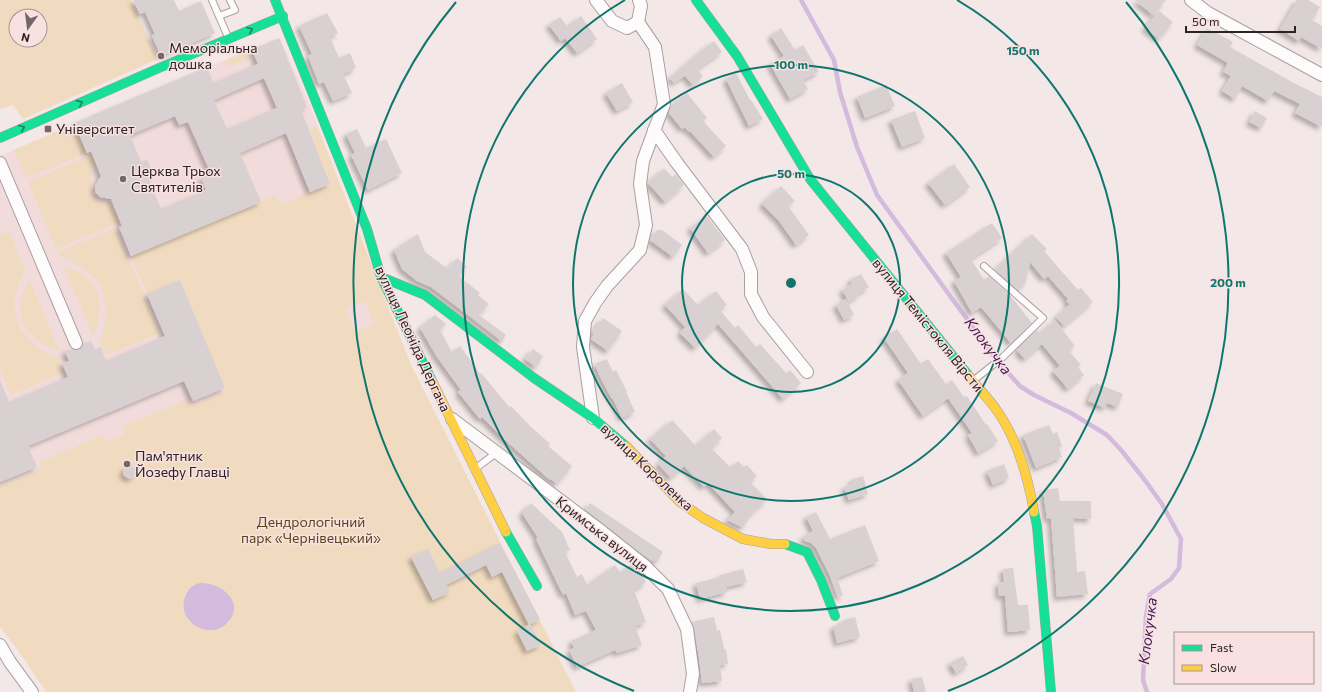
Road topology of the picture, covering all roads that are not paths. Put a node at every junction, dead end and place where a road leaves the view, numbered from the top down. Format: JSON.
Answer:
{"nodes":[{"id":1,"x":212,"y":0,"type":"edge"},
{"id":2,"x":230,"y":0,"type":"edge"},
{"id":3,"x":275,"y":0,"type":"edge"},
{"id":4,"x":596,"y":0,"type":"edge"},
{"id":5,"x":639,"y":0,"type":"edge"},
{"id":6,"x":696,"y":0,"type":"edge"},
{"id":7,"x":1191,"y":0,"type":"edge"},
{"id":8,"x":219,"y":16,"type":"junction"},
{"id":9,"x":283,"y":16,"type":"junction"},
{"id":10,"x":638,"y":22,"type":"junction"},
{"id":11,"x":229,"y":39,"type":"junction"},
{"id":12,"x":1322,"y":75,"type":"edge"},
{"id":13,"x":654,"y":130,"type":"junction"},
{"id":14,"x":0,"y":138,"type":"edge"},
{"id":15,"x":0,"y":163,"type":"edge"},
{"id":16,"x":984,"y":266,"type":"dead end"},
{"id":17,"x":381,"y":277,"type":"junction"},
{"id":18,"x":76,"y":343,"type":"dead end"},
{"id":19,"x":807,"y":372,"type":"dead end"},
{"id":20,"x":973,"y":381,"type":"junction"},
{"id":21,"x":449,"y":416,"type":"junction"},
{"id":22,"x":593,"y":418,"type":"junction"},
{"id":23,"x":496,"y":453,"type":"junction"},
{"id":24,"x":474,"y":469,"type":"junction"},
{"id":25,"x":537,"y":586,"type":"dead end"},
{"id":26,"x":834,"y":616,"type":"dead end"},
{"id":27,"x":0,"y":645,"type":"edge"},
{"id":28,"x":1047,"y":691,"type":"edge"},
{"id":29,"x":32,"y":692,"type":"edge"},
{"id":30,"x":690,"y":692,"type":"edge"}],
"edges":[{"from":1,"to":8,"type":"lane"},
{"from":2,"to":8,"type":"lane"},
{"from":3,"to":9,"type":"street","name":"вулиця Леоніда Дергача"},
{"from":4,"to":10,"type":"street"},
{"from":5,"to":10,"type":"street"},
{"from":6,"to":20,"type":"street","name":"вулиця Темістокля Вірсти"},
{"from":7,"to":12,"type":"street"},
{"from":8,"to":11,"type":"lane"},
{"from":11,"to":9,"type":"street","one_way":true},
{"from":9,"to":17,"type":"street","name":"вулиця Леоніда Дергача"},
{"from":10,"to":13,"type":"street"},
{"from":14,"to":11,"type":"street","one_way":true},
{"from":13,"to":19,"type":"street"},
{"from":13,"to":22,"type":"street"},
{"from":15,"to":18,"type":"street"},
{"from":16,"to":20,"type":"lane"},
{"from":17,"to":21,"type":"street","name":"вулиця Леоніда Дергача"},
{"from":17,"to":22,"type":"street","name":"вулиця Короленка"},
{"from":20,"to":28,"type":"street","name":"вулиця Темістокля Вірсти"},
{"from":21,"to":23,"type":"street","name":"Кримська вулиця"},
{"from":21,"to":24,"type":"street","name":"вулиця Леоніда Дергача"},
{"from":22,"to":26,"type":"street","name":"вулиця Короленка"},
{"from":23,"to":24,"type":"lane"},
{"from":23,"to":30,"type":"street","name":"Кримська вулиця"},
{"from":24,"to":25,"type":"street","name":"вулиця Леоніда Дергача"},
{"from":27,"to":29,"type":"street"}]}
